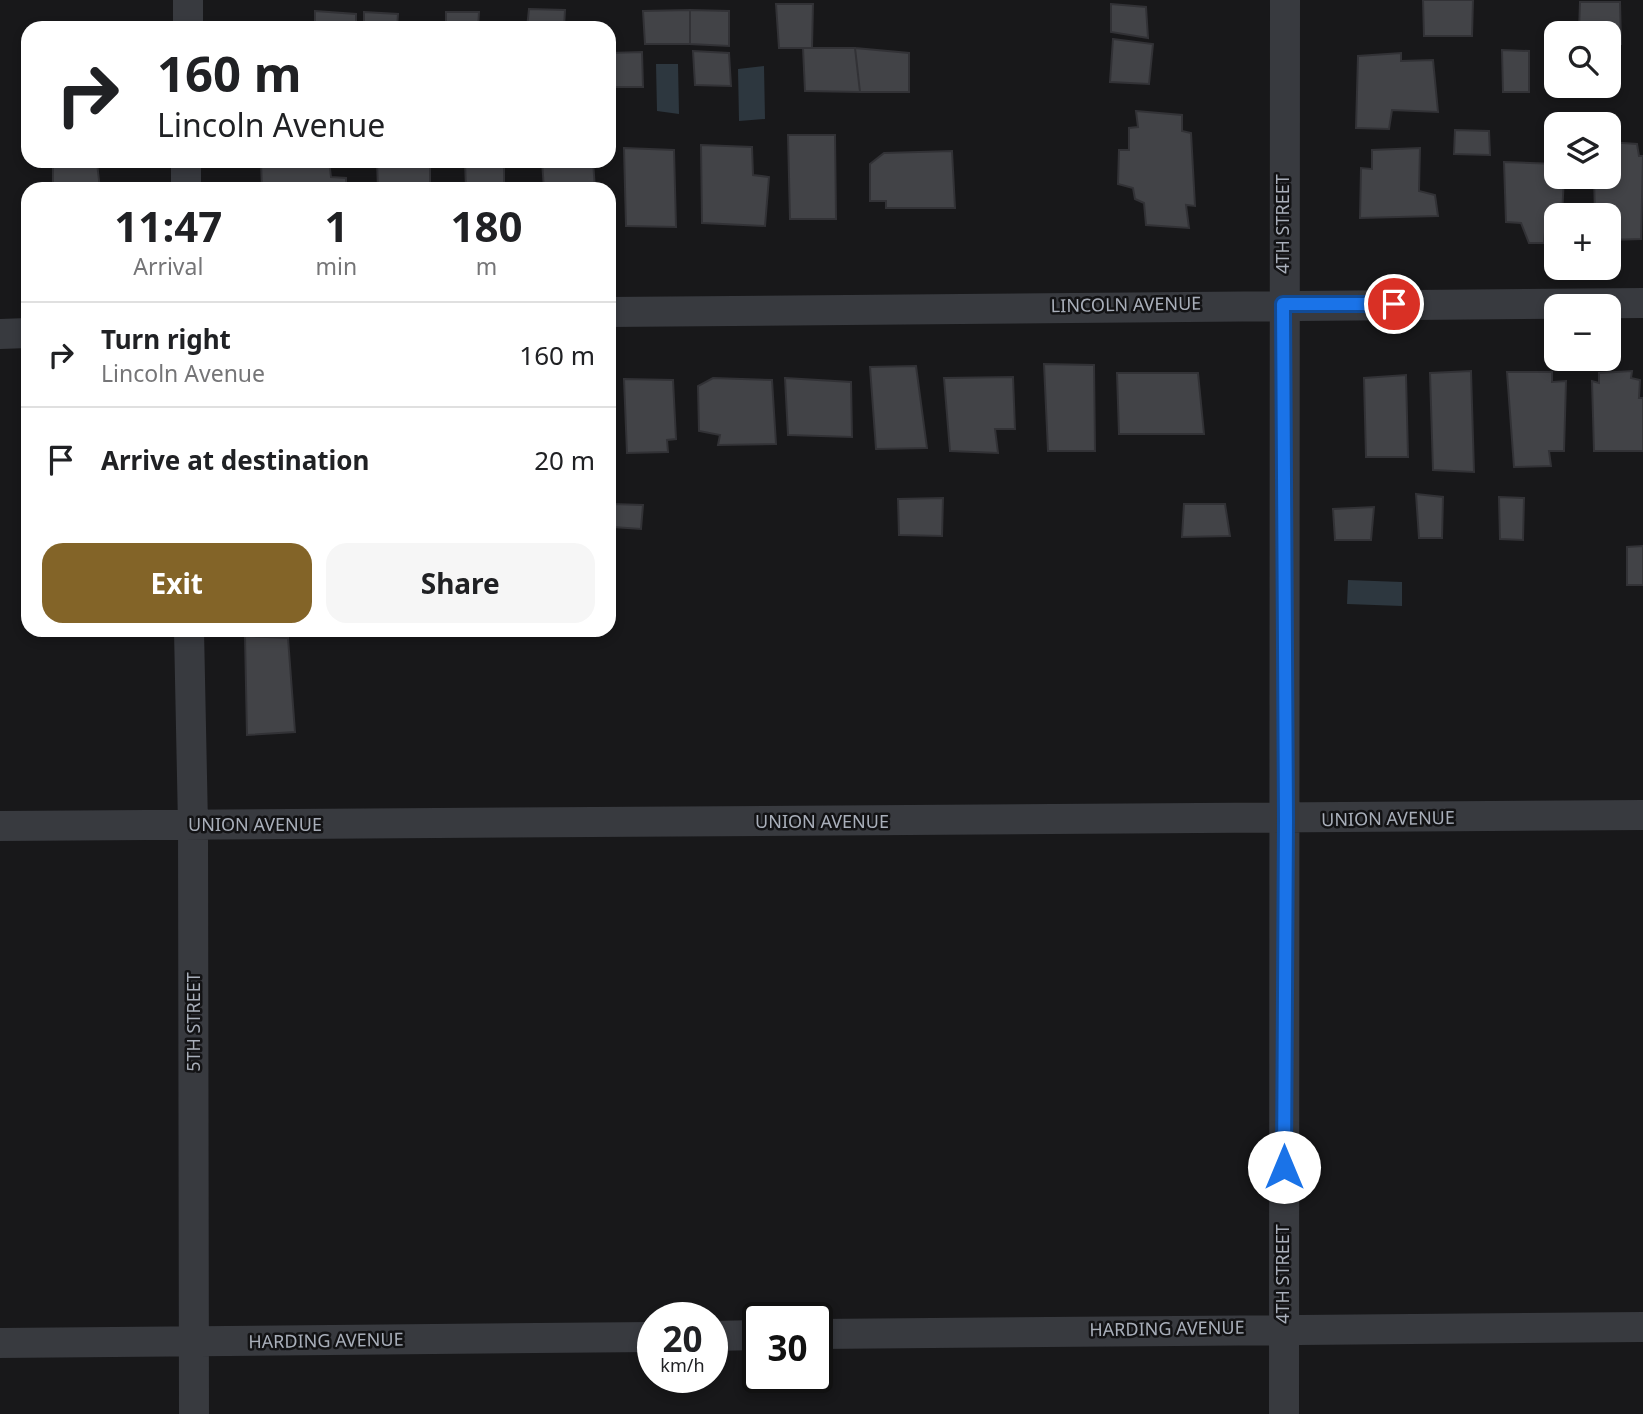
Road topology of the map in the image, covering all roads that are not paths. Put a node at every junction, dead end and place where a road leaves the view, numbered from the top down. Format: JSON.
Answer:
{"nodes":[{"id":1,"x":188,"y":0,"type":"edge"},
{"id":2,"x":1285,"y":0,"type":"edge"},
{"id":3,"x":188,"y":21,"type":"edge"},
{"id":4,"x":1643,"y":303,"type":"edge"},
{"id":5,"x":1283,"y":304,"type":"junction"},
{"id":6,"x":616,"y":312,"type":"edge"},
{"id":7,"x":21,"y":333,"type":"edge"},
{"id":8,"x":0,"y":334,"type":"edge"},
{"id":9,"x":189,"y":637,"type":"edge"},
{"id":10,"x":1643,"y":816,"type":"edge"},
{"id":11,"x":1286,"y":820,"type":"junction"},
{"id":12,"x":193,"y":825,"type":"junction"},
{"id":13,"x":0,"y":826,"type":"edge"},
{"id":14,"x":1643,"y":1327,"type":"edge"},
{"id":15,"x":1282,"y":1328,"type":"junction"},
{"id":16,"x":833,"y":1334,"type":"edge"},
{"id":17,"x":637,"y":1337,"type":"edge"},
{"id":18,"x":0,"y":1343,"type":"edge"},
{"id":19,"x":195,"y":1343,"type":"junction"},
{"id":20,"x":194,"y":1414,"type":"edge"},
{"id":21,"x":1284,"y":1414,"type":"edge"}],
"edges":[{"from":1,"to":3,"type":"street"},
{"from":2,"to":5,"type":"street","name":"4TH STREET"},
{"from":4,"to":5,"type":"street","name":"LINCOLN AVENUE"},
{"from":5,"to":6,"type":"street","name":"LINCOLN AVENUE"},
{"from":5,"to":11,"type":"street","name":"4TH STREET"},
{"from":7,"to":8,"type":"street"},
{"from":9,"to":12,"type":"street","name":"5TH STREET"},
{"from":10,"to":11,"type":"street","name":"UNION AVENUE"},
{"from":11,"to":12,"type":"street","name":"UNION AVENUE"},
{"from":11,"to":15,"type":"street","name":"4TH STREET"},
{"from":12,"to":13,"type":"street","name":"UNION AVENUE"},
{"from":12,"to":19,"type":"street","name":"5TH STREET"},
{"from":14,"to":15,"type":"street","name":"HARDING AVENUE"},
{"from":15,"to":16,"type":"street","name":"HARDING AVENUE"},
{"from":15,"to":21,"type":"street","name":"4TH STREET"},
{"from":17,"to":19,"type":"street","name":"HARDING AVENUE"},
{"from":18,"to":19,"type":"street","name":"HARDING AVENUE"},
{"from":19,"to":20,"type":"street","name":"5TH STREET"}]}
